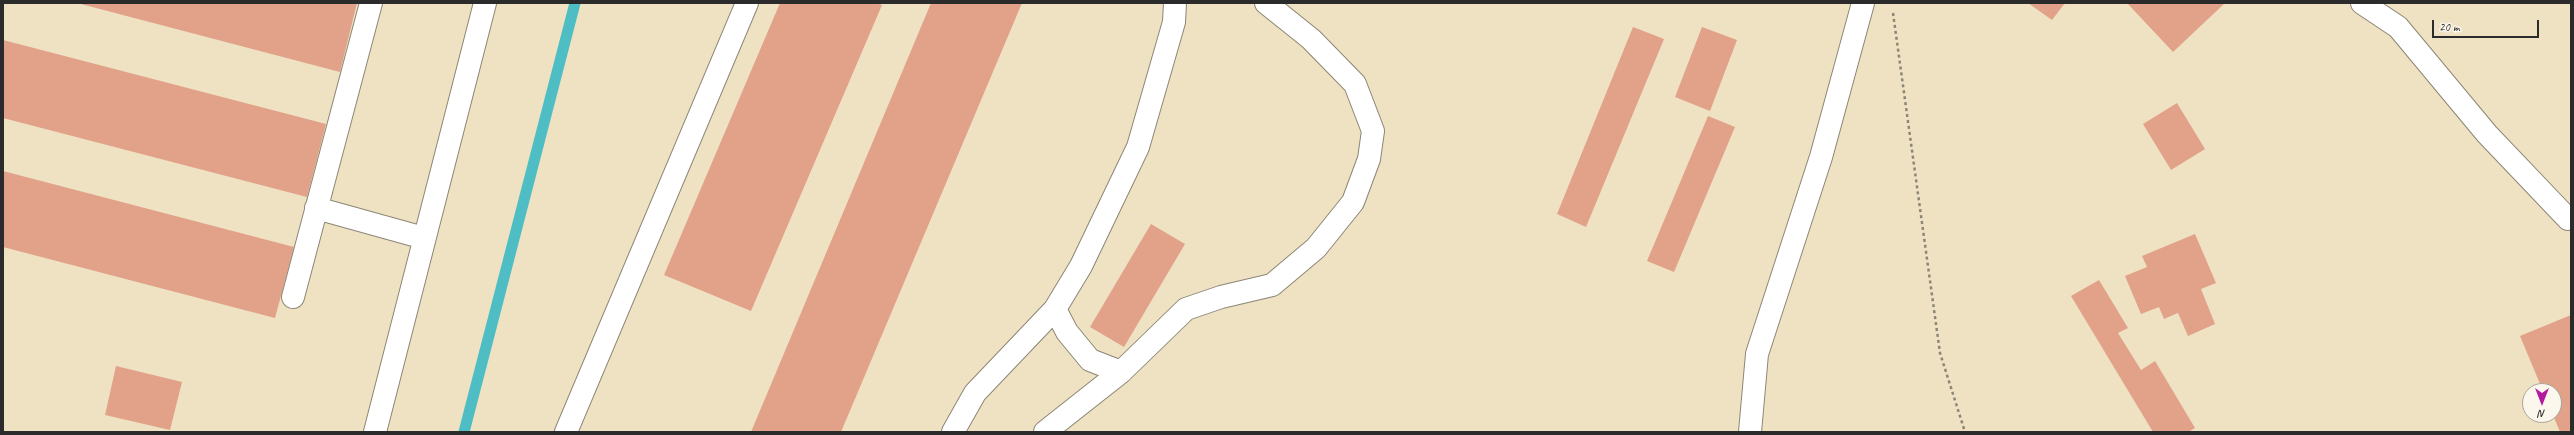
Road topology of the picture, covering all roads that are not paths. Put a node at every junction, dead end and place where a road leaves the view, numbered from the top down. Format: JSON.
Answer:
{"nodes":[{"id":1,"x":371,"y":3,"type":"edge"},
{"id":2,"x":485,"y":3,"type":"edge"},
{"id":3,"x":747,"y":3,"type":"edge"},
{"id":4,"x":1175,"y":3,"type":"edge"},
{"id":5,"x":1266,"y":3,"type":"edge"},
{"id":6,"x":1863,"y":3,"type":"edge"},
{"id":7,"x":2362,"y":3,"type":"edge"},
{"id":8,"x":316,"y":208,"type":"junction"},
{"id":9,"x":2568,"y":219,"type":"dead end"},
{"id":10,"x":424,"y":238,"type":"junction"},
{"id":11,"x":292,"y":297,"type":"dead end"},
{"id":12,"x":1055,"y":309,"type":"junction"},
{"id":13,"x":1121,"y":372,"type":"junction"},
{"id":14,"x":375,"y":432,"type":"edge"},
{"id":15,"x":566,"y":432,"type":"edge"},
{"id":16,"x":953,"y":432,"type":"edge"},
{"id":17,"x":1045,"y":432,"type":"edge"},
{"id":18,"x":1750,"y":432,"type":"edge"}],
"edges":[{"from":1,"to":8,"type":"lane"},
{"from":2,"to":10,"type":"lane"},
{"from":3,"to":15,"type":"lane"},
{"from":4,"to":12,"type":"lane"},
{"from":5,"to":13,"type":"lane"},
{"from":6,"to":18,"type":"lane"},
{"from":7,"to":9,"type":"lane"},
{"from":8,"to":10,"type":"lane"},
{"from":8,"to":11,"type":"lane"},
{"from":10,"to":14,"type":"lane"},
{"from":12,"to":13,"type":"lane"},
{"from":12,"to":16,"type":"lane"},
{"from":13,"to":17,"type":"lane"}]}
